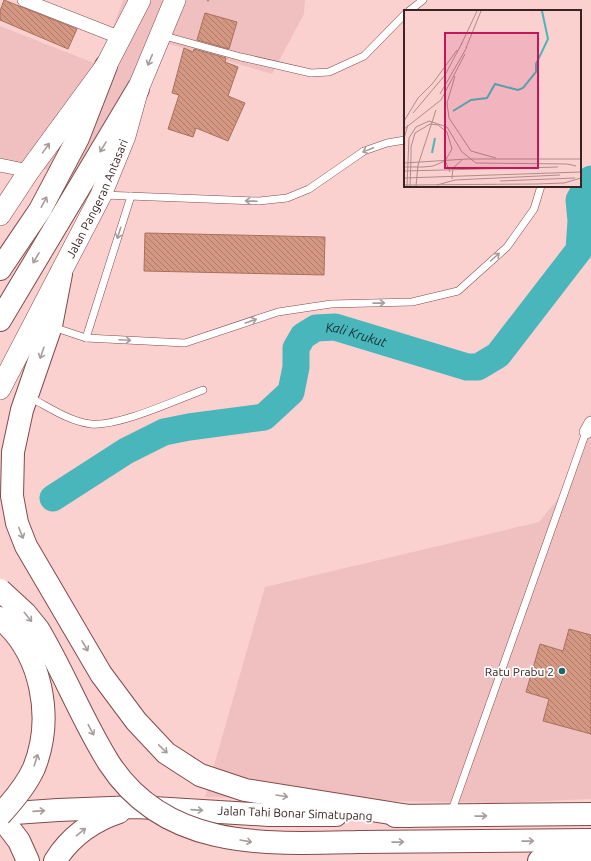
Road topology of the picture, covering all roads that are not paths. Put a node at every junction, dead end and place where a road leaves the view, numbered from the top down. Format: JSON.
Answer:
{"nodes":[{"id":1,"x":24,"y":0,"type":"edge"},
{"id":2,"x":140,"y":0,"type":"edge"},
{"id":3,"x":175,"y":0,"type":"edge"},
{"id":4,"x":423,"y":0,"type":"edge"},
{"id":5,"x":410,"y":10,"type":"edge"},
{"id":6,"x":404,"y":15,"type":"edge"},
{"id":7,"x":160,"y":35,"type":"junction"},
{"id":8,"x":121,"y":38,"type":"junction"},
{"id":9,"x":106,"y":66,"type":"junction"},
{"id":10,"x":138,"y":89,"type":"junction"},
{"id":11,"x":404,"y":140,"type":"edge"},
{"id":12,"x":0,"y":165,"type":"edge"},
{"id":13,"x":29,"y":171,"type":"junction"},
{"id":14,"x":541,"y":187,"type":"edge"},
{"id":15,"x":101,"y":195,"type":"junction"},
{"id":16,"x":130,"y":196,"type":"junction"},
{"id":17,"x":0,"y":215,"type":"edge"},
{"id":18,"x":0,"y":270,"type":"edge"},
{"id":19,"x":61,"y":274,"type":"junction"},
{"id":20,"x":0,"y":320,"type":"edge"},
{"id":21,"x":51,"y":326,"type":"junction"},
{"id":22,"x":86,"y":338,"type":"junction"},
{"id":23,"x":0,"y":389,"type":"edge"},
{"id":24,"x":203,"y":390,"type":"dead end"},
{"id":25,"x":27,"y":396,"type":"junction"},
{"id":26,"x":588,"y":427,"type":"edge"},
{"id":27,"x":0,"y":590,"type":"edge"},
{"id":28,"x":0,"y":618,"type":"edge"},
{"id":29,"x":136,"y":807,"type":"junction"},
{"id":30,"x":591,"y":814,"type":"edge"},
{"id":31,"x":0,"y":815,"type":"edge"},
{"id":32,"x":409,"y":816,"type":"junction"},
{"id":33,"x":450,"y":816,"type":"junction"},
{"id":34,"x":591,"y":840,"type":"edge"},
{"id":35,"x":591,"y":859,"type":"edge"},
{"id":36,"x":28,"y":861,"type":"edge"},
{"id":37,"x":55,"y":861,"type":"edge"},
{"id":38,"x":539,"y":861,"type":"edge"}],
"edges":[{"from":1,"to":8,"type":"street"},
{"from":2,"to":8,"type":"main road"},
{"from":3,"to":7,"type":"main road","name":"Jalan Pangeran Antasari"},
{"from":4,"to":5,"type":"lane"},
{"from":6,"to":7,"type":"lane"},
{"from":7,"to":10,"type":"main road","name":"Jalan Pangeran Antasari","one_way":true},
{"from":8,"to":9,"type":"main road"},
{"from":13,"to":9,"type":"main road","one_way":true},
{"from":18,"to":9,"type":"highway","one_way":true},
{"from":10,"to":15,"type":"main road","name":"Jalan Pangeran Antasari"},
{"from":10,"to":20,"type":"highway","one_way":true},
{"from":11,"to":16,"type":"lane","one_way":true},
{"from":12,"to":13,"type":"street"},
{"from":13,"to":17,"type":"main road"},
{"from":22,"to":14,"type":"lane","one_way":true},
{"from":15,"to":16,"type":"lane"},
{"from":15,"to":19,"type":"main road","name":"Jalan Pangeran Antasari"},
{"from":16,"to":22,"type":"lane","one_way":true},
{"from":19,"to":21,"type":"highway"},
{"from":19,"to":23,"type":"main road","name":"Jalan Pangeran Antasari"},
{"from":21,"to":22,"type":"lane"},
{"from":21,"to":25,"type":"highway","one_way":true},
{"from":24,"to":25,"type":"lane"},
{"from":25,"to":32,"type":"highway","one_way":true},
{"from":26,"to":33,"type":"lane"},
{"from":27,"to":34,"type":"highway","one_way":true,"bridge":true},
{"from":31,"to":28,"type":"highway","one_way":true,"bridge":true},
{"from":31,"to":29,"type":"highway","name":"Jalan Tahi Bonar Simatupang","one_way":true},
{"from":29,"to":32,"type":"highway","name":"Jalan Tahi Bonar Simatupang","one_way":true},
{"from":37,"to":29,"type":"highway","one_way":true},
{"from":33,"to":30,"type":"highway","name":"Jalan Tahi Bonar Simatupang","one_way":true},
{"from":31,"to":36,"type":"highway"},
{"from":32,"to":33,"type":"highway","name":"Jalan Tahi Bonar Simatupang"},
{"from":35,"to":38,"type":"highway"}]}
